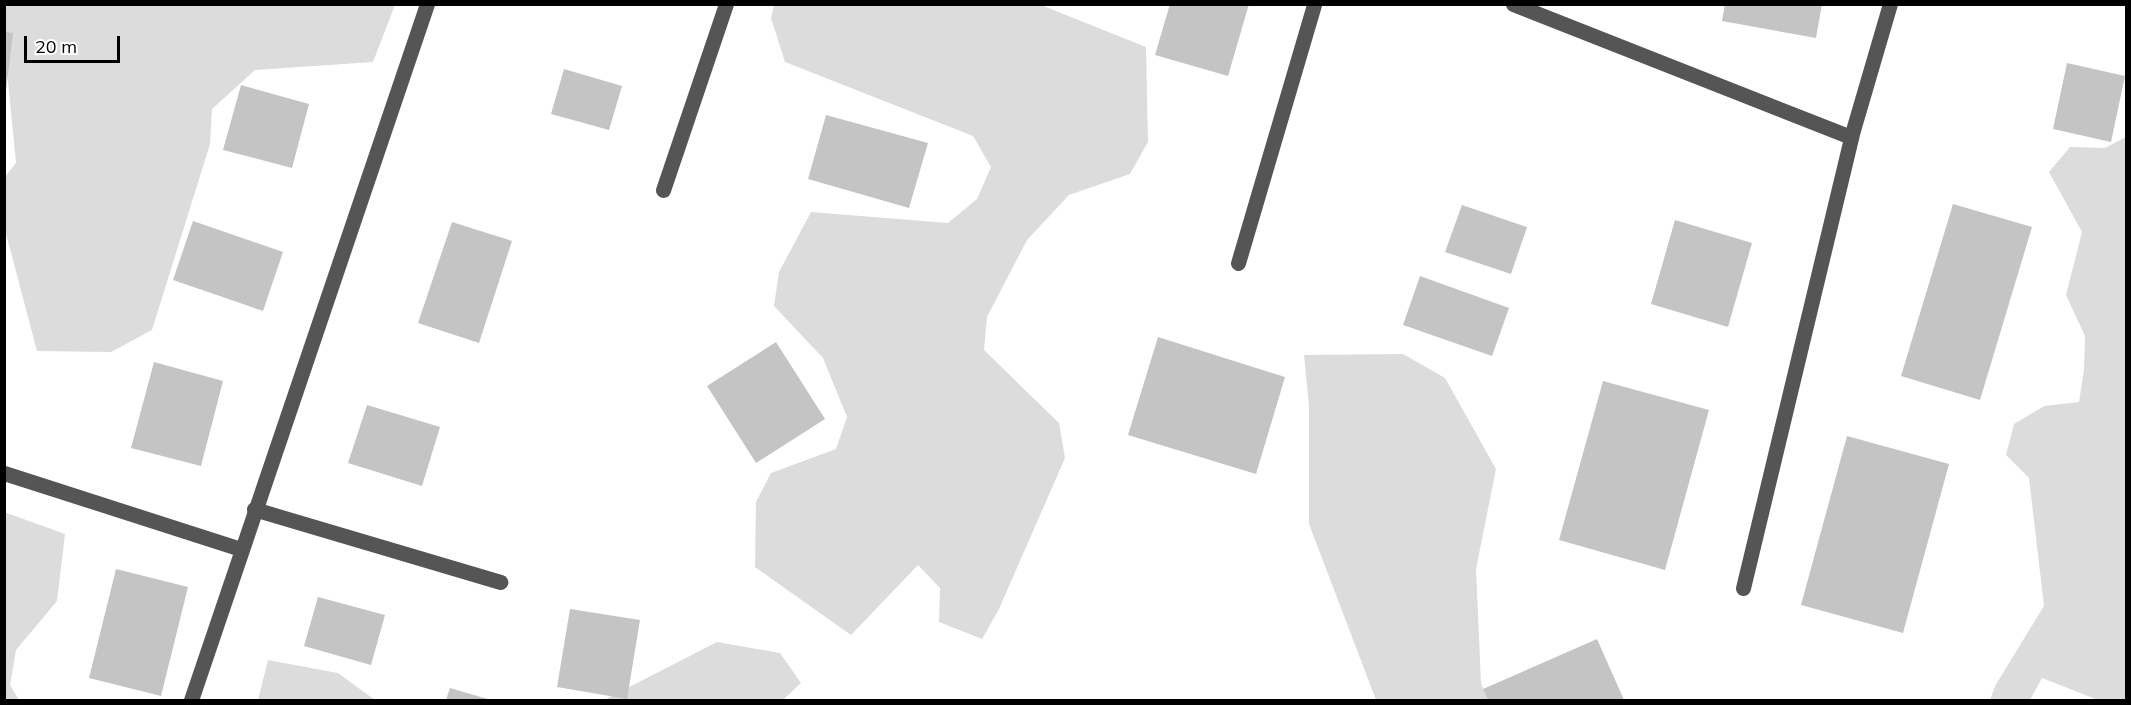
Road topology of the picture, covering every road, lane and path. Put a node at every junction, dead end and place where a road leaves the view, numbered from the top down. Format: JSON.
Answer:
{"nodes":[{"id":1,"x":427,"y":4,"type":"edge"},
{"id":2,"x":726,"y":4,"type":"edge"},
{"id":3,"x":1314,"y":4,"type":"edge"},
{"id":4,"x":1514,"y":4,"type":"edge"},
{"id":5,"x":1890,"y":4,"type":"edge"},
{"id":6,"x":1851,"y":136,"type":"junction"},
{"id":7,"x":663,"y":190,"type":"dead end"},
{"id":8,"x":1238,"y":262,"type":"dead end"},
{"id":9,"x":4,"y":473,"type":"edge"},
{"id":10,"x":254,"y":509,"type":"junction"},
{"id":11,"x":241,"y":549,"type":"junction"},
{"id":12,"x":500,"y":582,"type":"dead end"},
{"id":13,"x":1743,"y":588,"type":"dead end"},
{"id":14,"x":191,"y":700,"type":"edge"}],
"edges":[{"from":1,"to":10,"type":"street"},
{"from":2,"to":7,"type":"street"},
{"from":3,"to":8,"type":"street"},
{"from":4,"to":6,"type":"street"},
{"from":5,"to":6,"type":"street"},
{"from":6,"to":13,"type":"street"},
{"from":9,"to":11,"type":"street"},
{"from":10,"to":11,"type":"street"},
{"from":10,"to":12,"type":"street"},
{"from":11,"to":14,"type":"street"}]}
